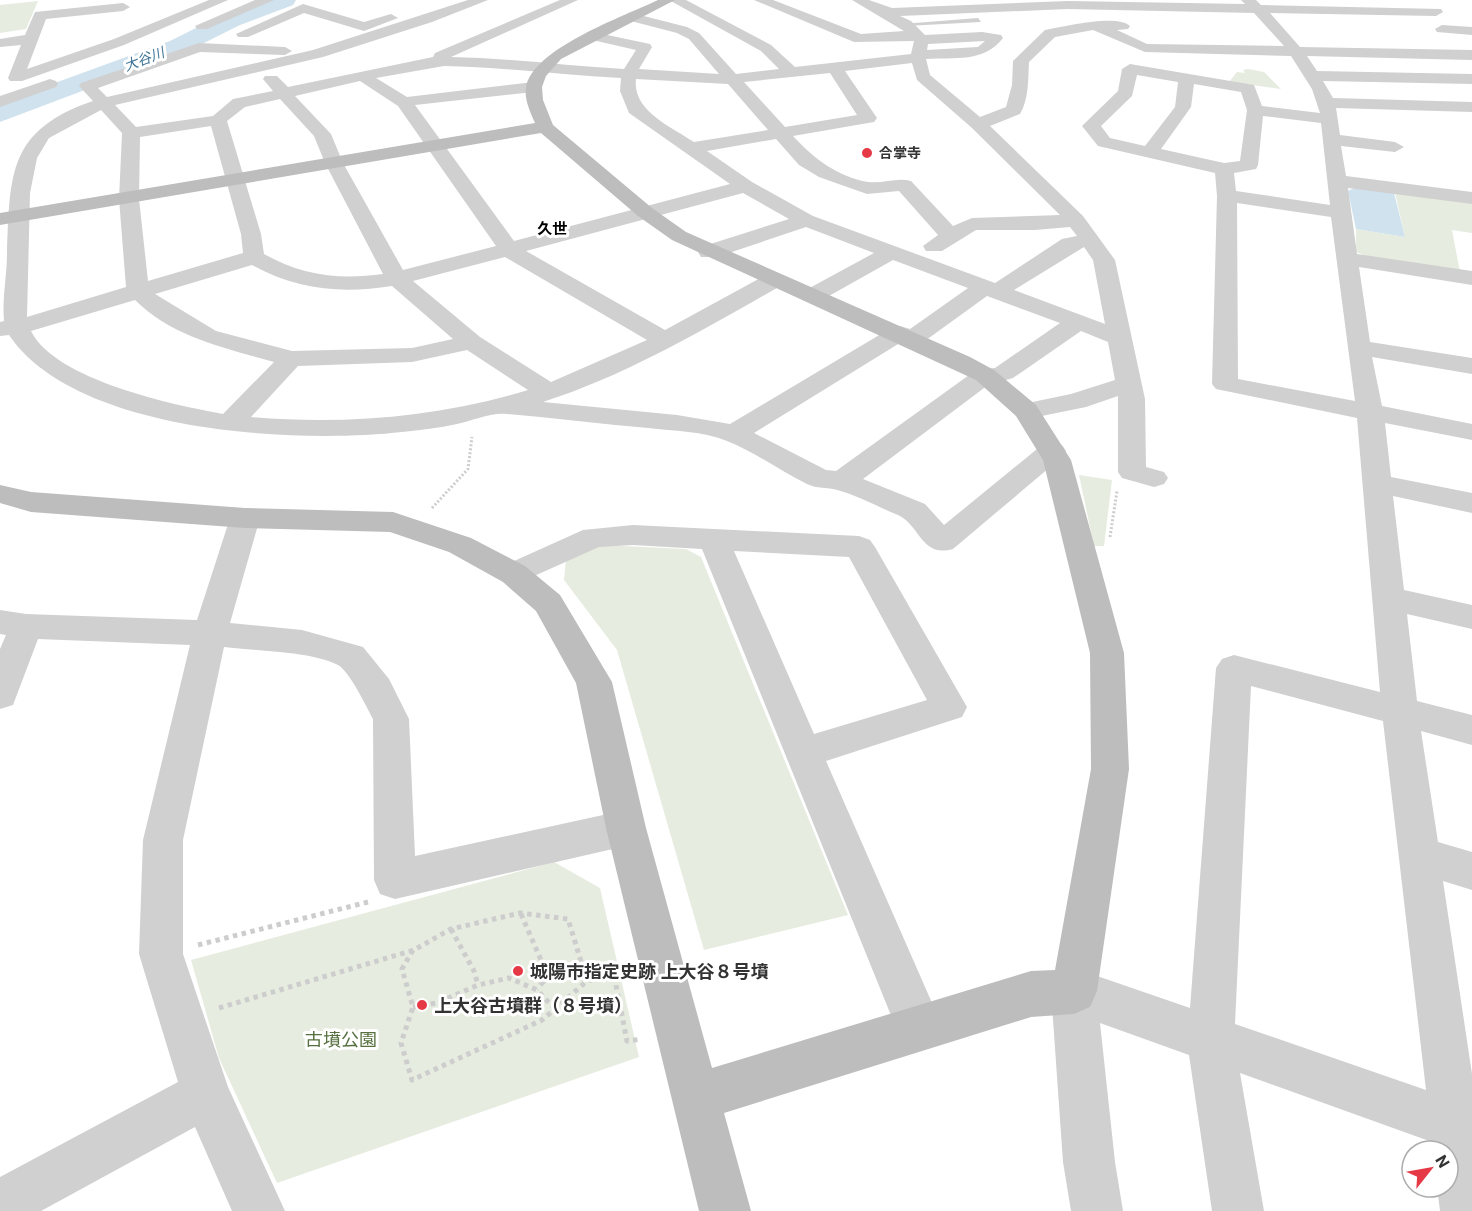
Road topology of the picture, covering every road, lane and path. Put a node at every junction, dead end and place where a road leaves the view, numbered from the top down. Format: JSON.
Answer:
{"nodes":[{"id":1,"x":48,"y":0,"type":"edge"},
{"id":2,"x":267,"y":0,"type":"edge"},
{"id":3,"x":481,"y":0,"type":"edge"},
{"id":4,"x":570,"y":0,"type":"edge"},
{"id":5,"x":668,"y":0,"type":"edge"},
{"id":6,"x":676,"y":0,"type":"edge"},
{"id":7,"x":761,"y":0,"type":"edge"},
{"id":8,"x":859,"y":0,"type":"edge"},
{"id":9,"x":864,"y":0,"type":"edge"},
{"id":10,"x":209,"y":2,"type":"edge"},
{"id":11,"x":1065,"y":2,"type":"edge"},
{"id":12,"x":1395,"y":6,"type":"edge"},
{"id":13,"x":1434,"y":6,"type":"edge"},
{"id":14,"x":40,"y":15,"type":"junction"},
{"id":15,"x":632,"y":17,"type":"junction"},
{"id":16,"x":122,"y":19,"type":"edge"},
{"id":17,"x":978,"y":20,"type":"dead end"},
{"id":18,"x":1273,"y":24,"type":"edge"},
{"id":19,"x":1094,"y":26,"type":"junction"},
{"id":20,"x":1140,"y":26,"type":"dead end"},
{"id":21,"x":364,"y":27,"type":"junction"},
{"id":22,"x":192,"y":30,"type":"dead end"},
{"id":23,"x":1440,"y":31,"type":"junction"},
{"id":24,"x":1472,"y":31,"type":"edge"},
{"id":25,"x":242,"y":35,"type":"junction"},
{"id":26,"x":592,"y":36,"type":"junction"},
{"id":27,"x":289,"y":37,"type":"dead end"},
{"id":28,"x":30,"y":39,"type":"junction"},
{"id":29,"x":916,"y":42,"type":"junction"},
{"id":30,"x":0,"y":43,"type":"edge"},
{"id":31,"x":163,"y":43,"type":"dead end"},
{"id":32,"x":1472,"y":44,"type":"edge"},
{"id":33,"x":318,"y":45,"type":"junction"},
{"id":34,"x":216,"y":48,"type":"junction"},
{"id":35,"x":1472,"y":55,"type":"edge"},
{"id":36,"x":423,"y":63,"type":"junction"},
{"id":37,"x":835,"y":68,"type":"junction"},
{"id":38,"x":260,"y":69,"type":"junction"},
{"id":39,"x":791,"y":72,"type":"junction"},
{"id":40,"x":627,"y":74,"type":"junction"},
{"id":41,"x":362,"y":76,"type":"junction"},
{"id":42,"x":1186,"y":77,"type":"junction"},
{"id":43,"x":538,"y":78,"type":"junction"},
{"id":44,"x":731,"y":79,"type":"junction"},
{"id":45,"x":1472,"y":79,"type":"edge"},
{"id":46,"x":8,"y":80,"type":"edge"},
{"id":47,"x":285,"y":92,"type":"junction"},
{"id":48,"x":0,"y":102,"type":"edge"},
{"id":49,"x":404,"y":102,"type":"junction"},
{"id":50,"x":104,"y":104,"type":"junction"},
{"id":51,"x":1472,"y":107,"type":"edge"},
{"id":52,"x":1325,"y":109,"type":"junction"},
{"id":53,"x":1255,"y":110,"type":"junction"},
{"id":54,"x":218,"y":120,"type":"junction"},
{"id":55,"x":978,"y":124,"type":"junction"},
{"id":56,"x":545,"y":127,"type":"junction"},
{"id":57,"x":131,"y":133,"type":"junction"},
{"id":58,"x":780,"y":134,"type":"junction"},
{"id":59,"x":434,"y":146,"type":"junction"},
{"id":60,"x":1395,"y":147,"type":"dead end"},
{"id":61,"x":691,"y":148,"type":"junction"},
{"id":62,"x":1150,"y":152,"type":"junction"},
{"id":63,"x":334,"y":164,"type":"junction"},
{"id":64,"x":1224,"y":169,"type":"junction"},
{"id":65,"x":237,"y":180,"type":"junction"},
{"id":66,"x":1337,"y":181,"type":"junction"},
{"id":67,"x":745,"y":186,"type":"junction"},
{"id":68,"x":1227,"y":196,"type":"junction"},
{"id":69,"x":1472,"y":198,"type":"edge"},
{"id":70,"x":129,"y":199,"type":"junction"},
{"id":71,"x":645,"y":212,"type":"junction"},
{"id":72,"x":1341,"y":213,"type":"junction"},
{"id":73,"x":10,"y":219,"type":"edge"},
{"id":74,"x":806,"y":219,"type":"junction"},
{"id":75,"x":1076,"y":220,"type":"junction"},
{"id":76,"x":952,"y":235,"type":"junction"},
{"id":77,"x":1089,"y":238,"type":"junction"},
{"id":78,"x":508,"y":250,"type":"junction"},
{"id":79,"x":709,"y":252,"type":"junction"},
{"id":80,"x":889,"y":253,"type":"junction"},
{"id":81,"x":254,"y":257,"type":"junction"},
{"id":82,"x":1348,"y":259,"type":"junction"},
{"id":83,"x":911,"y":261,"type":"junction"},
{"id":84,"x":9,"y":272,"type":"edge"},
{"id":85,"x":1472,"y":278,"type":"edge"},
{"id":86,"x":397,"y":279,"type":"junction"},
{"id":87,"x":774,"y":280,"type":"junction"},
{"id":88,"x":138,"y":290,"type":"junction"},
{"id":89,"x":990,"y":290,"type":"junction"},
{"id":90,"x":812,"y":296,"type":"junction"},
{"id":91,"x":1078,"y":322,"type":"junction"},
{"id":92,"x":8,"y":328,"type":"edge"},
{"id":93,"x":907,"y":336,"type":"junction"},
{"id":94,"x":1121,"y":338,"type":"junction"},
{"id":95,"x":665,"y":340,"type":"junction"},
{"id":96,"x":471,"y":342,"type":"junction"},
{"id":97,"x":1358,"y":347,"type":"junction"},
{"id":98,"x":291,"y":358,"type":"junction"},
{"id":99,"x":1472,"y":366,"type":"edge"},
{"id":100,"x":987,"y":377,"type":"junction"},
{"id":101,"x":1129,"y":384,"type":"junction"},
{"id":102,"x":548,"y":391,"type":"junction"},
{"id":103,"x":505,"y":406,"type":"junction"},
{"id":104,"x":1027,"y":411,"type":"junction"},
{"id":105,"x":475,"y":412,"type":"junction"},
{"id":106,"x":1370,"y":413,"type":"junction"},
{"id":107,"x":230,"y":423,"type":"junction"},
{"id":108,"x":1472,"y":432,"type":"edge"},
{"id":109,"x":734,"y":433,"type":"junction"},
{"id":110,"x":1052,"y":451,"type":"junction"},
{"id":111,"x":1143,"y":475,"type":"joint"},
{"id":112,"x":842,"y":481,"type":"junction"},
{"id":113,"x":1377,"y":483,"type":"junction"},
{"id":114,"x":0,"y":494,"type":"edge"},
{"id":115,"x":1472,"y":503,"type":"edge"},
{"id":116,"x":430,"y":510,"type":"dead end"},
{"id":117,"x":245,"y":518,"type":"junction"},
{"id":118,"x":712,"y":539,"type":"junction"},
{"id":119,"x":1081,"y":551,"type":"junction"},
{"id":120,"x":514,"y":573,"type":"junction"},
{"id":121,"x":1388,"y":598,"type":"junction"},
{"id":122,"x":1472,"y":617,"type":"edge"},
{"id":123,"x":13,"y":624,"type":"edge"},
{"id":124,"x":210,"y":633,"type":"junction"},
{"id":125,"x":0,"y":695,"type":"edge"},
{"id":126,"x":1400,"y":711,"type":"junction"},
{"id":127,"x":1472,"y":730,"type":"edge"},
{"id":128,"x":804,"y":753,"type":"junction"},
{"id":129,"x":626,"y":828,"type":"junction"},
{"id":130,"x":1420,"y":856,"type":"junction"},
{"id":131,"x":1472,"y":871,"type":"edge"},
{"id":132,"x":395,"y":880,"type":"junction"},
{"id":133,"x":520,"y":913,"type":"junction"},
{"id":134,"x":452,"y":929,"type":"junction"},
{"id":135,"x":414,"y":950,"type":"junction"},
{"id":136,"x":161,"y":954,"type":"junction"},
{"id":137,"x":587,"y":981,"type":"junction"},
{"id":138,"x":478,"y":985,"type":"junction"},
{"id":139,"x":537,"y":990,"type":"junction"},
{"id":140,"x":1074,"y":991,"type":"junction"},
{"id":141,"x":413,"y":1006,"type":"junction"},
{"id":142,"x":555,"y":1009,"type":"junction"},
{"id":143,"x":222,"y":1018,"type":"dead end"},
{"id":144,"x":920,"y":1028,"type":"junction"},
{"id":145,"x":627,"y":1041,"type":"dead end"},
{"id":146,"x":1211,"y":1041,"type":"junction"},
{"id":147,"x":206,"y":1094,"type":"junction"},
{"id":148,"x":696,"y":1097,"type":"junction"},
{"id":149,"x":1462,"y":1128,"type":"edge"},
{"id":150,"x":0,"y":1205,"type":"edge"},
{"id":151,"x":259,"y":1211,"type":"edge"},
{"id":152,"x":725,"y":1211,"type":"edge"},
{"id":153,"x":1097,"y":1211,"type":"edge"},
{"id":154,"x":1238,"y":1211,"type":"edge"},
{"id":155,"x":1466,"y":1211,"type":"edge"}],
"edges":[{"from":1,"to":14,"type":"street"},
{"from":2,"to":22,"type":"street"},
{"from":3,"to":21,"type":"street"},
{"from":3,"to":33,"type":"street"},
{"from":4,"to":36,"type":"street"},
{"from":5,"to":15,"type":"street"},
{"from":6,"to":39,"type":"street"},
{"from":7,"to":29,"type":"street"},
{"from":8,"to":29,"type":"street"},
{"from":9,"to":11,"type":"street"},
{"from":10,"to":16,"type":"street"},
{"from":11,"to":18,"type":"street"},
{"from":11,"to":19,"type":"street"},
{"from":12,"to":13,"type":"street"},
{"from":12,"to":18,"type":"street"},
{"from":13,"to":23,"type":"street"},
{"from":14,"to":16,"type":"street"},
{"from":14,"to":28,"type":"street"},
{"from":15,"to":26,"type":"street"},
{"from":15,"to":44,"type":"street"},
{"from":16,"to":46,"type":"street"},
{"from":17,"to":29,"type":"lane"},
{"from":18,"to":19,"type":"street"},
{"from":18,"to":35,"type":"street"},
{"from":18,"to":52,"type":"street"},
{"from":19,"to":20,"type":"street"},
{"from":19,"to":55,"type":"street"},
{"from":21,"to":25,"type":"street"},
{"from":21,"to":33,"type":"street"},
{"from":23,"to":24,"type":"street"},
{"from":23,"to":32,"type":"street"},
{"from":25,"to":27,"type":"street"},
{"from":25,"to":34,"type":"street"},
{"from":26,"to":40,"type":"street"},
{"from":26,"to":43,"type":"street"},
{"from":28,"to":30,"type":"street"},
{"from":28,"to":46,"type":"street"},
{"from":29,"to":37,"type":"street"},
{"from":29,"to":55,"type":"street"},
{"from":31,"to":48,"type":"street"},
{"from":33,"to":34,"type":"street"},
{"from":33,"to":38,"type":"street"},
{"from":34,"to":50,"type":"street"},
{"from":36,"to":41,"type":"street"},
{"from":36,"to":43,"type":"street"},
{"from":37,"to":39,"type":"street"},
{"from":37,"to":58,"type":"street"},
{"from":38,"to":47,"type":"street"},
{"from":38,"to":50,"type":"street"},
{"from":39,"to":44,"type":"street"},
{"from":40,"to":43,"type":"street"},
{"from":40,"to":44,"type":"street"},
{"from":40,"to":61,"type":"street"},
{"from":41,"to":47,"type":"street"},
{"from":41,"to":49,"type":"street"},
{"from":42,"to":53,"type":"street"},
{"from":42,"to":62,"type":"street"},
{"from":42,"to":62,"type":"street"},
{"from":43,"to":49,"type":"street"},
{"from":43,"to":56,"type":"street"},
{"from":44,"to":58,"type":"street"},
{"from":45,"to":52,"type":"street"},
{"from":47,"to":54,"type":"street"},
{"from":47,"to":63,"type":"street"},
{"from":49,"to":59,"type":"street"},
{"from":50,"to":57,"type":"street"},
{"from":50,"to":73,"type":"street"},
{"from":51,"to":52,"type":"street"},
{"from":52,"to":53,"type":"street"},
{"from":52,"to":60,"type":"street"},
{"from":52,"to":66,"type":"street"},
{"from":53,"to":64,"type":"street"},
{"from":54,"to":57,"type":"street"},
{"from":54,"to":65,"type":"street"},
{"from":55,"to":75,"type":"street"},
{"from":56,"to":59,"type":"street"},
{"from":56,"to":71,"type":"street"},
{"from":57,"to":70,"type":"street"},
{"from":58,"to":61,"type":"street"},
{"from":58,"to":76,"type":"street"},
{"from":59,"to":63,"type":"street"},
{"from":59,"to":78,"type":"street"},
{"from":61,"to":67,"type":"street"},
{"from":62,"to":64,"type":"street"},
{"from":63,"to":65,"type":"street"},
{"from":63,"to":86,"type":"street"},
{"from":64,"to":68,"type":"street"},
{"from":65,"to":70,"type":"street"},
{"from":65,"to":81,"type":"street"},
{"from":66,"to":69,"type":"street"},
{"from":66,"to":72,"type":"street"},
{"from":67,"to":71,"type":"street"},
{"from":67,"to":74,"type":"street"},
{"from":68,"to":72,"type":"street"},
{"from":68,"to":106,"type":"street"},
{"from":70,"to":73,"type":"street"},
{"from":70,"to":88,"type":"street"},
{"from":71,"to":78,"type":"street"},
{"from":71,"to":79,"type":"street"},
{"from":72,"to":82,"type":"street"},
{"from":73,"to":84,"type":"street"},
{"from":74,"to":79,"type":"street"},
{"from":74,"to":80,"type":"street"},
{"from":75,"to":76,"type":"street"},
{"from":75,"to":77,"type":"street"},
{"from":76,"to":83,"type":"street"},
{"from":77,"to":89,"type":"street"},
{"from":77,"to":94,"type":"street"},
{"from":78,"to":86,"type":"street"},
{"from":78,"to":95,"type":"street"},
{"from":79,"to":87,"type":"street"},
{"from":80,"to":83,"type":"street"},
{"from":80,"to":90,"type":"street"},
{"from":81,"to":86,"type":"street"},
{"from":81,"to":88,"type":"street"},
{"from":82,"to":85,"type":"street"},
{"from":82,"to":97,"type":"street"},
{"from":83,"to":89,"type":"street"},
{"from":84,"to":92,"type":"street"},
{"from":86,"to":96,"type":"street"},
{"from":87,"to":90,"type":"street"},
{"from":87,"to":95,"type":"street"},
{"from":88,"to":92,"type":"street"},
{"from":88,"to":98,"type":"street"},
{"from":89,"to":91,"type":"street"},
{"from":89,"to":93,"type":"street"},
{"from":90,"to":93,"type":"street"},
{"from":91,"to":94,"type":"street"},
{"from":91,"to":100,"type":"street"},
{"from":92,"to":107,"type":"street"},
{"from":93,"to":100,"type":"street"},
{"from":93,"to":109,"type":"street"},
{"from":94,"to":101,"type":"street"},
{"from":95,"to":102,"type":"street"},
{"from":96,"to":98,"type":"street"},
{"from":96,"to":102,"type":"street"},
{"from":97,"to":99,"type":"street"},
{"from":97,"to":106,"type":"street"},
{"from":98,"to":107,"type":"street"},
{"from":100,"to":104,"type":"street"},
{"from":100,"to":112,"type":"street"},
{"from":101,"to":104,"type":"street"},
{"from":101,"to":111,"type":"street"},
{"from":102,"to":103,"type":"street"},
{"from":103,"to":105,"type":"street"},
{"from":103,"to":109,"type":"street"},
{"from":104,"to":110,"type":"street"},
{"from":105,"to":107,"type":"street"},
{"from":105,"to":116,"type":"path"},
{"from":106,"to":108,"type":"street"},
{"from":106,"to":113,"type":"street"},
{"from":109,"to":112,"type":"street"},
{"from":110,"to":112,"type":"street"},
{"from":110,"to":119,"type":"street"},
{"from":111,"to":119,"type":"path"},
{"from":113,"to":115,"type":"street"},
{"from":113,"to":121,"type":"street"},
{"from":114,"to":117,"type":"street"},
{"from":117,"to":120,"type":"street"},
{"from":117,"to":124,"type":"street"},
{"from":118,"to":120,"type":"street"},
{"from":118,"to":128,"type":"street"},
{"from":118,"to":128,"type":"street"},
{"from":119,"to":140,"type":"street"},
{"from":120,"to":129,"type":"street"},
{"from":121,"to":122,"type":"street"},
{"from":121,"to":126,"type":"street"},
{"from":123,"to":124,"type":"street"},
{"from":123,"to":125,"type":"street"},
{"from":124,"to":132,"type":"street"},
{"from":124,"to":136,"type":"street"},
{"from":126,"to":127,"type":"street"},
{"from":126,"to":130,"type":"street"},
{"from":126,"to":146,"type":"street"},
{"from":128,"to":144,"type":"street"},
{"from":129,"to":132,"type":"street"},
{"from":129,"to":148,"type":"street"},
{"from":130,"to":131,"type":"street"},
{"from":130,"to":149,"type":"street"},
{"from":132,"to":136,"type":"path"},
{"from":133,"to":134,"type":"path"},
{"from":133,"to":137,"type":"path"},
{"from":133,"to":139,"type":"path"},
{"from":134,"to":135,"type":"path"},
{"from":134,"to":138,"type":"path"},
{"from":135,"to":141,"type":"path"},
{"from":135,"to":143,"type":"path"},
{"from":136,"to":147,"type":"street"},
{"from":137,"to":142,"type":"path"},
{"from":137,"to":145,"type":"path"},
{"from":138,"to":139,"type":"path"},
{"from":138,"to":141,"type":"path"},
{"from":139,"to":142,"type":"path"},
{"from":140,"to":144,"type":"street"},
{"from":140,"to":146,"type":"street"},
{"from":140,"to":153,"type":"street"},
{"from":141,"to":142,"type":"path"},
{"from":144,"to":148,"type":"street"},
{"from":146,"to":149,"type":"street"},
{"from":146,"to":154,"type":"street"},
{"from":147,"to":150,"type":"street"},
{"from":147,"to":151,"type":"street"},
{"from":148,"to":152,"type":"street"},
{"from":149,"to":155,"type":"street"}]}
